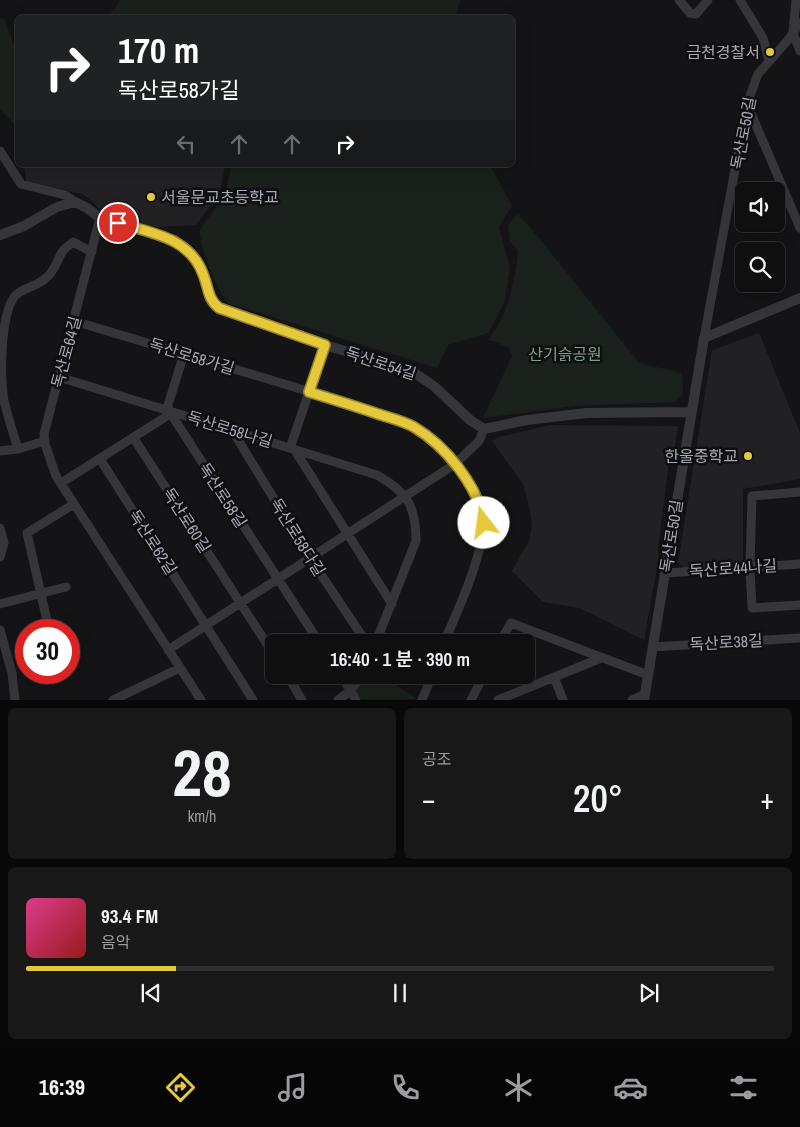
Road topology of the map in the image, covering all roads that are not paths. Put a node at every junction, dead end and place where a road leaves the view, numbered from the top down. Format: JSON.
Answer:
{"nodes":[{"id":1,"x":680,"y":0,"type":"edge"},
{"id":2,"x":708,"y":0,"type":"edge"},
{"id":3,"x":796,"y":0,"type":"edge"},
{"id":4,"x":742,"y":2,"type":"edge"},
{"id":5,"x":800,"y":23,"type":"edge"},
{"id":6,"x":793,"y":32,"type":"junction"},
{"id":7,"x":800,"y":51,"type":"edge"},
{"id":8,"x":768,"y":62,"type":"junction"},
{"id":9,"x":747,"y":104,"type":"junction"},
{"id":10,"x":0,"y":151,"type":"edge"},
{"id":11,"x":75,"y":202,"type":"junction"},
{"id":12,"x":100,"y":218,"type":"junction"},
{"id":13,"x":800,"y":228,"type":"edge"},
{"id":14,"x":0,"y":236,"type":"edge"},
{"id":15,"x":92,"y":252,"type":"junction"},
{"id":16,"x":800,"y":298,"type":"edge"},
{"id":17,"x":74,"y":321,"type":"junction"},
{"id":18,"x":704,"y":338,"type":"junction"},
{"id":19,"x":325,"y":345,"type":"junction"},
{"id":20,"x":184,"y":354,"type":"junction"},
{"id":21,"x":59,"y":377,"type":"junction"},
{"id":22,"x":309,"y":392,"type":"junction"},
{"id":23,"x":169,"y":411,"type":"junction"},
{"id":24,"x":691,"y":412,"type":"junction"},
{"id":25,"x":484,"y":429,"type":"junction"},
{"id":26,"x":232,"y":430,"type":"junction"},
{"id":27,"x":133,"y":437,"type":"junction"},
{"id":28,"x":45,"y":441,"type":"junction"},
{"id":29,"x":18,"y":449,"type":"junction"},
{"id":30,"x":292,"y":449,"type":"junction"},
{"id":31,"x":0,"y":451,"type":"edge"},
{"id":32,"x":100,"y":458,"type":"junction"},
{"id":33,"x":455,"y":464,"type":"junction"},
{"id":34,"x":61,"y":484,"type":"junction"},
{"id":35,"x":800,"y":492,"type":"edge"},
{"id":36,"x":406,"y":496,"type":"junction"},
{"id":37,"x":74,"y":504,"type":"junction"},
{"id":38,"x":0,"y":528,"type":"edge"},
{"id":39,"x":347,"y":534,"type":"junction"},
{"id":40,"x":0,"y":557,"type":"edge"},
{"id":41,"x":310,"y":558,"type":"junction"},
{"id":42,"x":800,"y":564,"type":"edge"},
{"id":43,"x":750,"y":567,"type":"junction"},
{"id":44,"x":665,"y":572,"type":"junction"},
{"id":45,"x":278,"y":579,"type":"junction"},
{"id":46,"x":66,"y":586,"type":"dead end"},
{"id":47,"x":41,"y":593,"type":"junction"},
{"id":48,"x":241,"y":603,"type":"junction"},
{"id":49,"x":0,"y":604,"type":"edge"},
{"id":50,"x":392,"y":604,"type":"junction"},
{"id":51,"x":800,"y":606,"type":"edge"},
{"id":52,"x":47,"y":619,"type":"edge"},
{"id":53,"x":206,"y":625,"type":"junction"},
{"id":54,"x":0,"y":630,"type":"edge"},
{"id":55,"x":315,"y":634,"type":"edge"},
{"id":56,"x":361,"y":634,"type":"edge"},
{"id":57,"x":379,"y":634,"type":"edge"},
{"id":58,"x":447,"y":634,"type":"edge"},
{"id":59,"x":505,"y":634,"type":"edge"},
{"id":60,"x":800,"y":638,"type":"edge"},
{"id":61,"x":265,"y":640,"type":"edge"},
{"id":62,"x":653,"y":647,"type":"junction"},
{"id":63,"x":168,"y":650,"type":"junction"},
{"id":64,"x":602,"y":658,"type":"junction"},
{"id":65,"x":180,"y":668,"type":"junction"},
{"id":66,"x":648,"y":675,"type":"junction"},
{"id":67,"x":554,"y":677,"type":"junction"},
{"id":68,"x":292,"y":684,"type":"edge"},
{"id":69,"x":347,"y":684,"type":"edge"},
{"id":70,"x":355,"y":684,"type":"edge"},
{"id":71,"x":428,"y":684,"type":"edge"},
{"id":72,"x":479,"y":684,"type":"edge"},
{"id":73,"x":351,"y":690,"type":"junction"},
{"id":74,"x":645,"y":697,"type":"edge"},
{"id":75,"x":15,"y":700,"type":"edge"},
{"id":76,"x":113,"y":700,"type":"edge"},
{"id":77,"x":201,"y":700,"type":"edge"},
{"id":78,"x":253,"y":700,"type":"edge"},
{"id":79,"x":302,"y":700,"type":"edge"},
{"id":80,"x":338,"y":700,"type":"edge"},
{"id":81,"x":356,"y":700,"type":"edge"},
{"id":82,"x":422,"y":700,"type":"edge"},
{"id":83,"x":471,"y":700,"type":"edge"},
{"id":84,"x":498,"y":700,"type":"edge"},
{"id":85,"x":563,"y":700,"type":"edge"},
{"id":86,"x":632,"y":700,"type":"edge"}],
"edges":[{"from":1,"to":2,"type":"street"},
{"from":3,"to":6,"type":"street"},
{"from":4,"to":8,"type":"street"},
{"from":5,"to":6,"type":"street","name":"독산로50길"},
{"from":6,"to":7,"type":"street"},
{"from":6,"to":8,"type":"street","name":"독산로50길"},
{"from":8,"to":9,"type":"street","name":"독산로50길"},
{"from":9,"to":13,"type":"street"},
{"from":9,"to":18,"type":"street","name":"독산로50길"},
{"from":10,"to":11,"type":"street","name":"독산로54길"},
{"from":11,"to":12,"type":"street","name":"독산로54길"},
{"from":11,"to":14,"type":"street"},
{"from":12,"to":15,"type":"street","name":"독산로64길"},
{"from":12,"to":19,"type":"street","name":"독산로54길"},
{"from":15,"to":17,"type":"street","name":"독산로64길"},
{"from":15,"to":29,"type":"street"},
{"from":16,"to":18,"type":"street"},
{"from":17,"to":20,"type":"street","name":"독산로58가길"},
{"from":17,"to":21,"type":"street","name":"독산로64길"},
{"from":18,"to":24,"type":"street","name":"독산로50길"},
{"from":19,"to":22,"type":"street"},
{"from":19,"to":25,"type":"street","name":"독산로54길"},
{"from":20,"to":22,"type":"street","name":"독산로58가길"},
{"from":20,"to":23,"type":"street","name":"독산로58나길"},
{"from":21,"to":23,"type":"street","name":"독산로58나길"},
{"from":21,"to":28,"type":"street","name":"독산로64길"},
{"from":22,"to":30,"type":"street","name":"독산로58나길"},
{"from":22,"to":33,"type":"street","name":"독산로58가길"},
{"from":23,"to":26,"type":"street","name":"독산로58나길"},
{"from":23,"to":27,"type":"street"},
{"from":23,"to":45,"type":"street","name":"독산로58길"},
{"from":24,"to":25,"type":"street"},
{"from":24,"to":44,"type":"street","name":"독산로50길"},
{"from":25,"to":33,"type":"street"},
{"from":26,"to":30,"type":"street","name":"독산로58나길"},
{"from":26,"to":41,"type":"street","name":"독산로58다길"},
{"from":27,"to":32,"type":"street"},
{"from":27,"to":48,"type":"street","name":"독산로60길"},
{"from":28,"to":29,"type":"street"},
{"from":28,"to":34,"type":"street","name":"독산로64길"},
{"from":29,"to":31,"type":"street"},
{"from":30,"to":36,"type":"street","name":"독산로58나길"},
{"from":30,"to":39,"type":"street"},
{"from":32,"to":34,"type":"street"},
{"from":32,"to":53,"type":"street","name":"독산로62길"},
{"from":33,"to":36,"type":"street"},
{"from":33,"to":58,"type":"street","name":"독산로58가길"},
{"from":34,"to":37,"type":"street","name":"독산로64길"},
{"from":35,"to":43,"type":"street"},
{"from":36,"to":39,"type":"street"},
{"from":36,"to":50,"type":"street"},
{"from":37,"to":47,"type":"street"},
{"from":37,"to":63,"type":"street","name":"독산로64길"},
{"from":38,"to":40,"type":"street"},
{"from":39,"to":41,"type":"street"},
{"from":39,"to":50,"type":"street"},
{"from":41,"to":45,"type":"street"},
{"from":41,"to":56,"type":"street","name":"독산로58다길"},
{"from":42,"to":43,"type":"street","name":"독산로44나길"},
{"from":43,"to":44,"type":"street","name":"독산로44나길"},
{"from":43,"to":51,"type":"street"},
{"from":44,"to":62,"type":"street","name":"독산로50길"},
{"from":45,"to":48,"type":"street"},
{"from":45,"to":55,"type":"street","name":"독산로58길"},
{"from":46,"to":47,"type":"street"},
{"from":47,"to":49,"type":"street"},
{"from":47,"to":52,"type":"street"},
{"from":48,"to":53,"type":"street"},
{"from":48,"to":61,"type":"street","name":"독산로60길"},
{"from":50,"to":57,"type":"street"},
{"from":53,"to":63,"type":"street"},
{"from":53,"to":78,"type":"street","name":"독산로62길"},
{"from":54,"to":75,"type":"street"},
{"from":59,"to":64,"type":"street"},
{"from":60,"to":62,"type":"street","name":"독산로38길"},
{"from":62,"to":66,"type":"street","name":"독산로50길"},
{"from":63,"to":65,"type":"street","name":"독산로64길"},
{"from":64,"to":66,"type":"street"},
{"from":64,"to":67,"type":"street"},
{"from":65,"to":76,"type":"street"},
{"from":65,"to":77,"type":"street","name":"독산로64길"},
{"from":66,"to":74,"type":"street","name":"독산로50길"},
{"from":67,"to":84,"type":"street"},
{"from":67,"to":85,"type":"street"},
{"from":68,"to":79,"type":"street"},
{"from":69,"to":73,"type":"street"},
{"from":70,"to":73,"type":"street"},
{"from":71,"to":82,"type":"street"},
{"from":72,"to":83,"type":"street"},
{"from":73,"to":80,"type":"street"},
{"from":73,"to":81,"type":"street"},
{"from":74,"to":86,"type":"street"}]}
